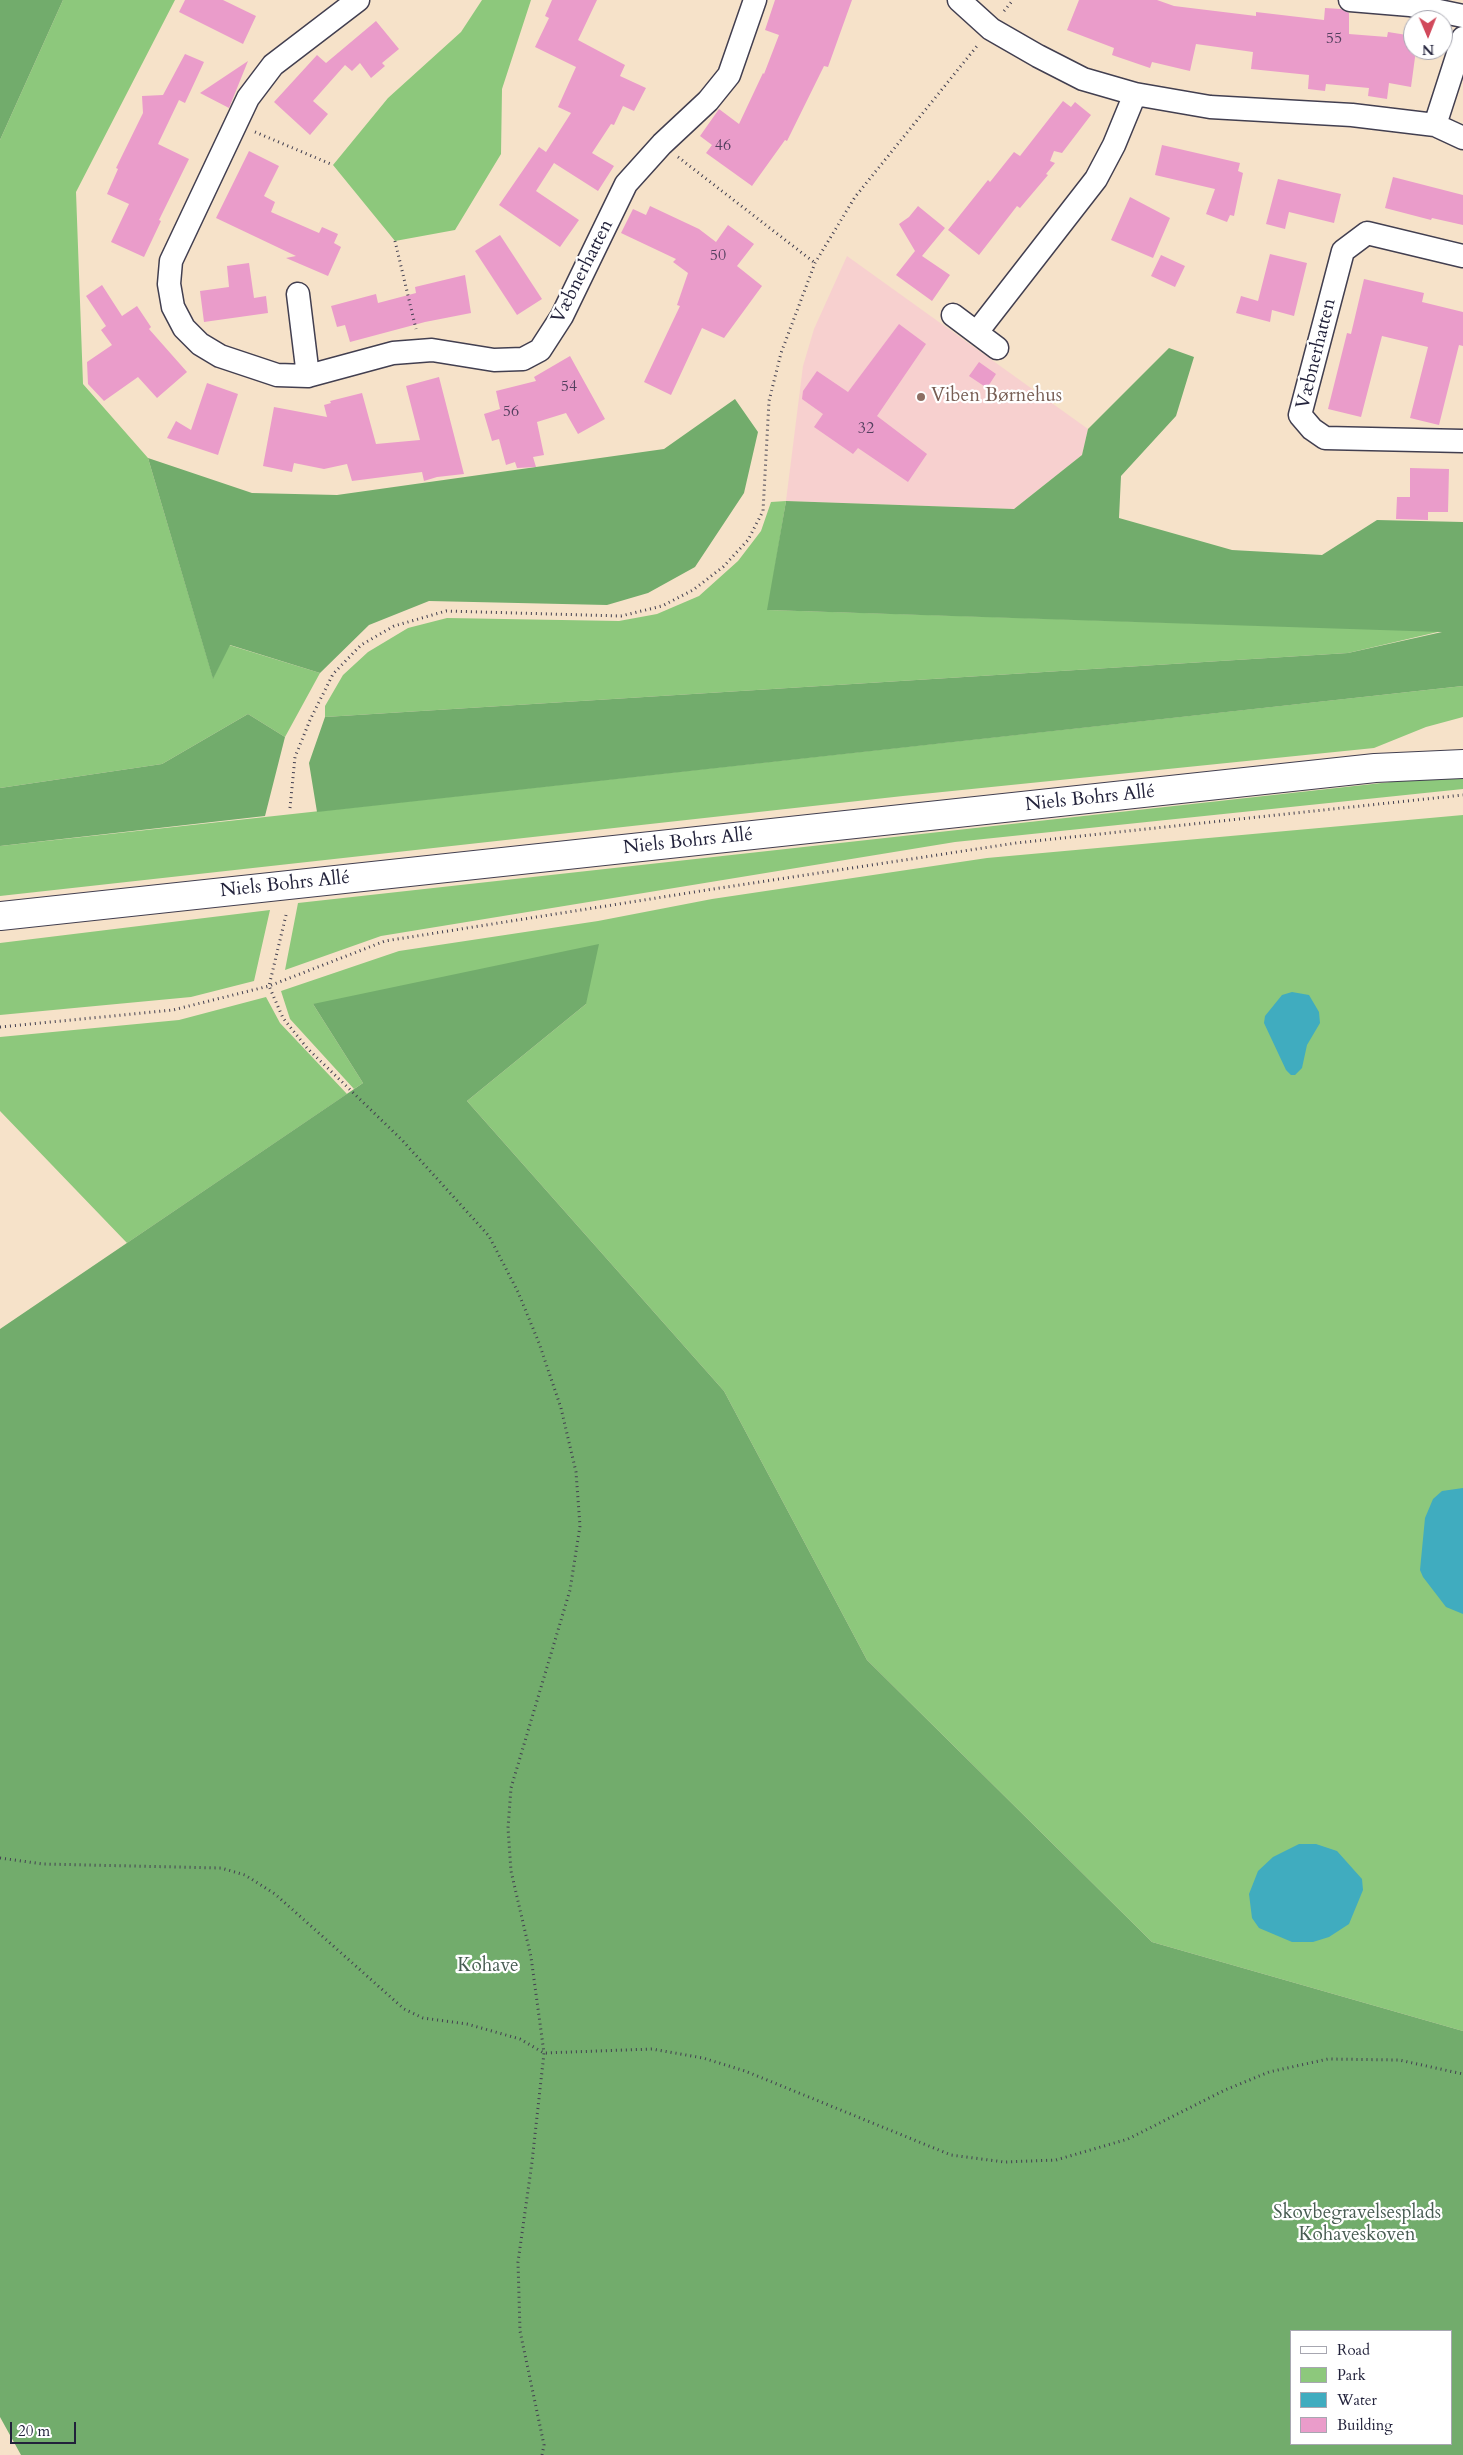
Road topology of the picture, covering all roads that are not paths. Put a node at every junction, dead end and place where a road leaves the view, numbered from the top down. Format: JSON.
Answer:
{"nodes":[{"id":1,"x":358,"y":0,"type":"edge"},
{"id":2,"x":755,"y":0,"type":"edge"},
{"id":3,"x":960,"y":0,"type":"edge"},
{"id":4,"x":1350,"y":0,"type":"edge"},
{"id":5,"x":1463,"y":16,"type":"edge"},
{"id":6,"x":1463,"y":38,"type":"edge"},
{"id":7,"x":1135,"y":94,"type":"junction"},
{"id":8,"x":1435,"y":125,"type":"junction"},
{"id":9,"x":1463,"y":138,"type":"edge"},
{"id":10,"x":1463,"y":256,"type":"edge"},
{"id":11,"x":298,"y":294,"type":"dead end"},
{"id":12,"x":953,"y":315,"type":"dead end"},
{"id":13,"x":976,"y":332,"type":"junction"},
{"id":14,"x":998,"y":348,"type":"dead end"},
{"id":15,"x":308,"y":376,"type":"junction"},
{"id":16,"x":1463,"y":441,"type":"edge"},
{"id":17,"x":1463,"y":744,"type":"edge"},
{"id":18,"x":1463,"y":764,"type":"edge"},
{"id":19,"x":1375,"y":768,"type":"junction"},
{"id":20,"x":0,"y":916,"type":"edge"}],
"edges":[{"from":1,"to":15,"type":"street","name":"Væbnerhatten"},
{"from":2,"to":15,"type":"street","name":"Væbnerhatten"},
{"from":3,"to":7,"type":"street"},
{"from":4,"to":5,"type":"street"},
{"from":6,"to":8,"type":"street"},
{"from":7,"to":8,"type":"street"},
{"from":7,"to":13,"type":"street"},
{"from":8,"to":9,"type":"street"},
{"from":10,"to":16,"type":"street","name":"Væbnerhatten"},
{"from":11,"to":15,"type":"street"},
{"from":12,"to":13,"type":"street"},
{"from":13,"to":14,"type":"street"},
{"from":17,"to":19,"type":"street","name":"Niels Bohrs Allé"},
{"from":18,"to":19,"type":"street","name":"Niels Bohrs Allé"},
{"from":19,"to":20,"type":"street","name":"Niels Bohrs Allé"}]}
